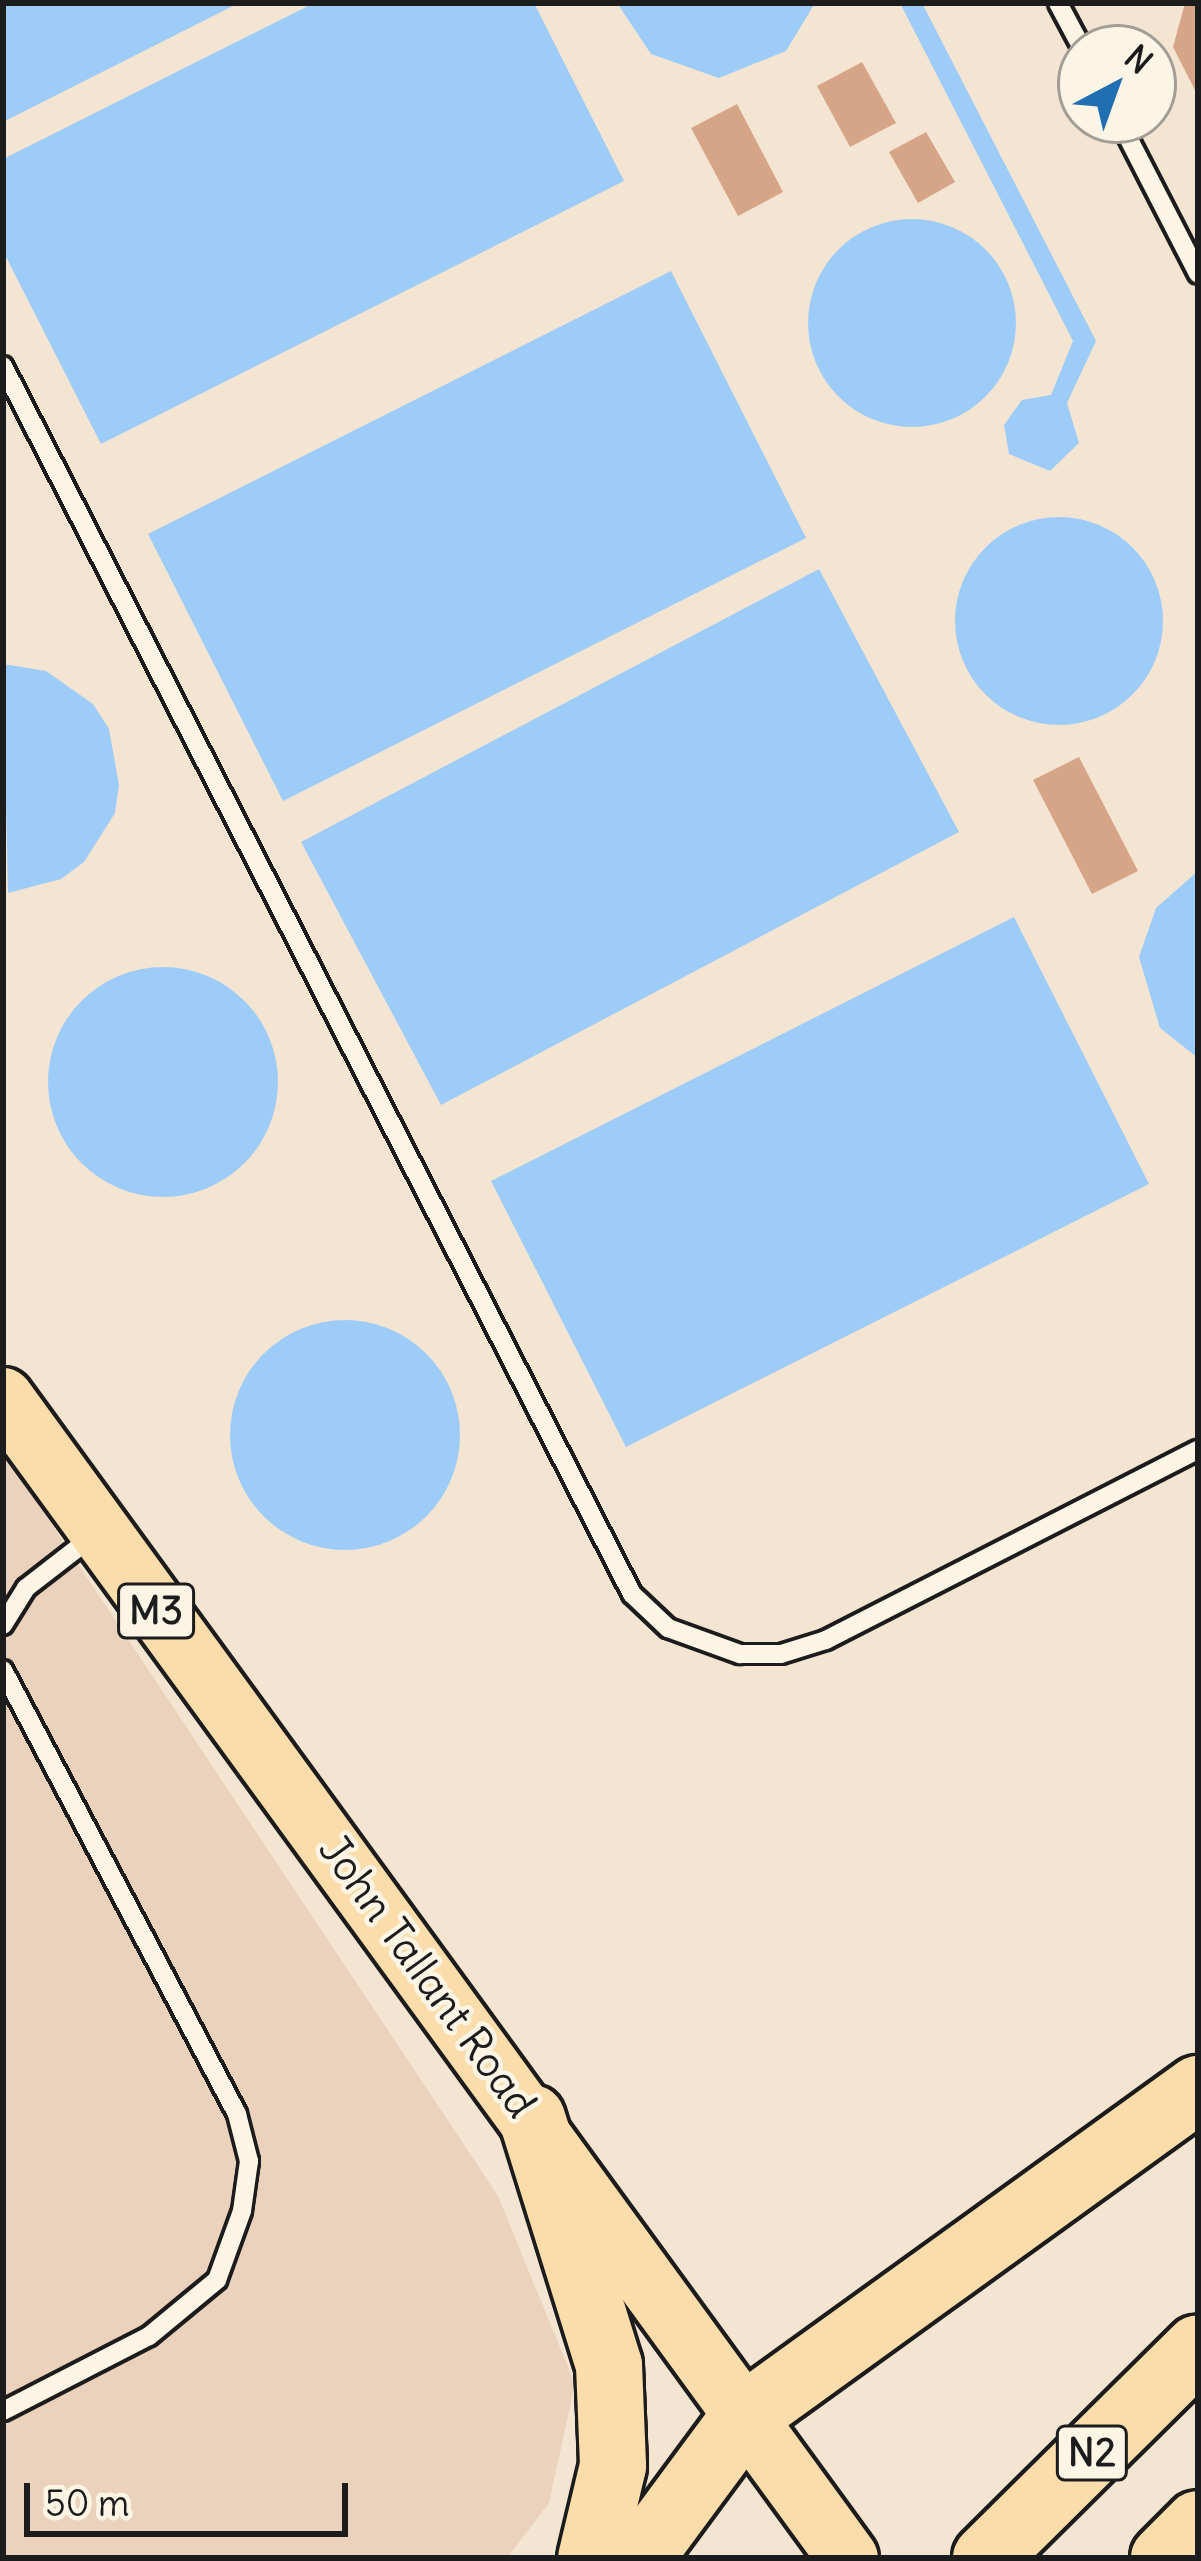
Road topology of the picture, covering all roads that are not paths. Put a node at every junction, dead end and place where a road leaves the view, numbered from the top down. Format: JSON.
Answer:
{"nodes":[{"id":1,"x":1131,"y":144,"type":"edge"},
{"id":2,"x":1198,"y":274,"type":"edge"},
{"id":3,"x":3,"y":366,"type":"edge"},
{"id":4,"x":3,"y":1398,"type":"edge"},
{"id":5,"x":1198,"y":1450,"type":"edge"},
{"id":6,"x":98,"y":1533,"type":"junction"},
{"id":7,"x":3,"y":1624,"type":"edge"},
{"id":8,"x":3,"y":1670,"type":"edge"},
{"id":9,"x":1198,"y":2089,"type":"edge"},
{"id":10,"x":532,"y":2118,"type":"junction"},
{"id":11,"x":1198,"y":2348,"type":"edge"},
{"id":12,"x":3,"y":2411,"type":"edge"},
{"id":13,"x":745,"y":2416,"type":"junction"},
{"id":14,"x":1198,"y":2524,"type":"edge"},
{"id":15,"x":591,"y":2558,"type":"edge"},
{"id":16,"x":640,"y":2558,"type":"edge"},
{"id":17,"x":848,"y":2558,"type":"edge"},
{"id":18,"x":986,"y":2558,"type":"edge"},
{"id":19,"x":1164,"y":2558,"type":"edge"}],
"edges":[{"from":1,"to":2,"type":"lane"},
{"from":3,"to":5,"type":"lane"},
{"from":4,"to":6,"type":"main road","name":"John Tallant Road","number":"M3"},
{"from":6,"to":7,"type":"lane"},
{"from":6,"to":10,"type":"main road","name":"John Tallant Road","number":"M3"},
{"from":8,"to":12,"type":"lane"},
{"from":9,"to":13,"type":"highway"},
{"from":10,"to":13,"type":"main road","name":"John Tallant Road","number":"M3"},
{"from":10,"to":15,"type":"highway"},
{"from":11,"to":18,"type":"highway","number":"N2"},
{"from":13,"to":16,"type":"highway"},
{"from":13,"to":17,"type":"main road","name":"John Tallant Road","number":"M3"},
{"from":14,"to":19,"type":"highway"}]}
